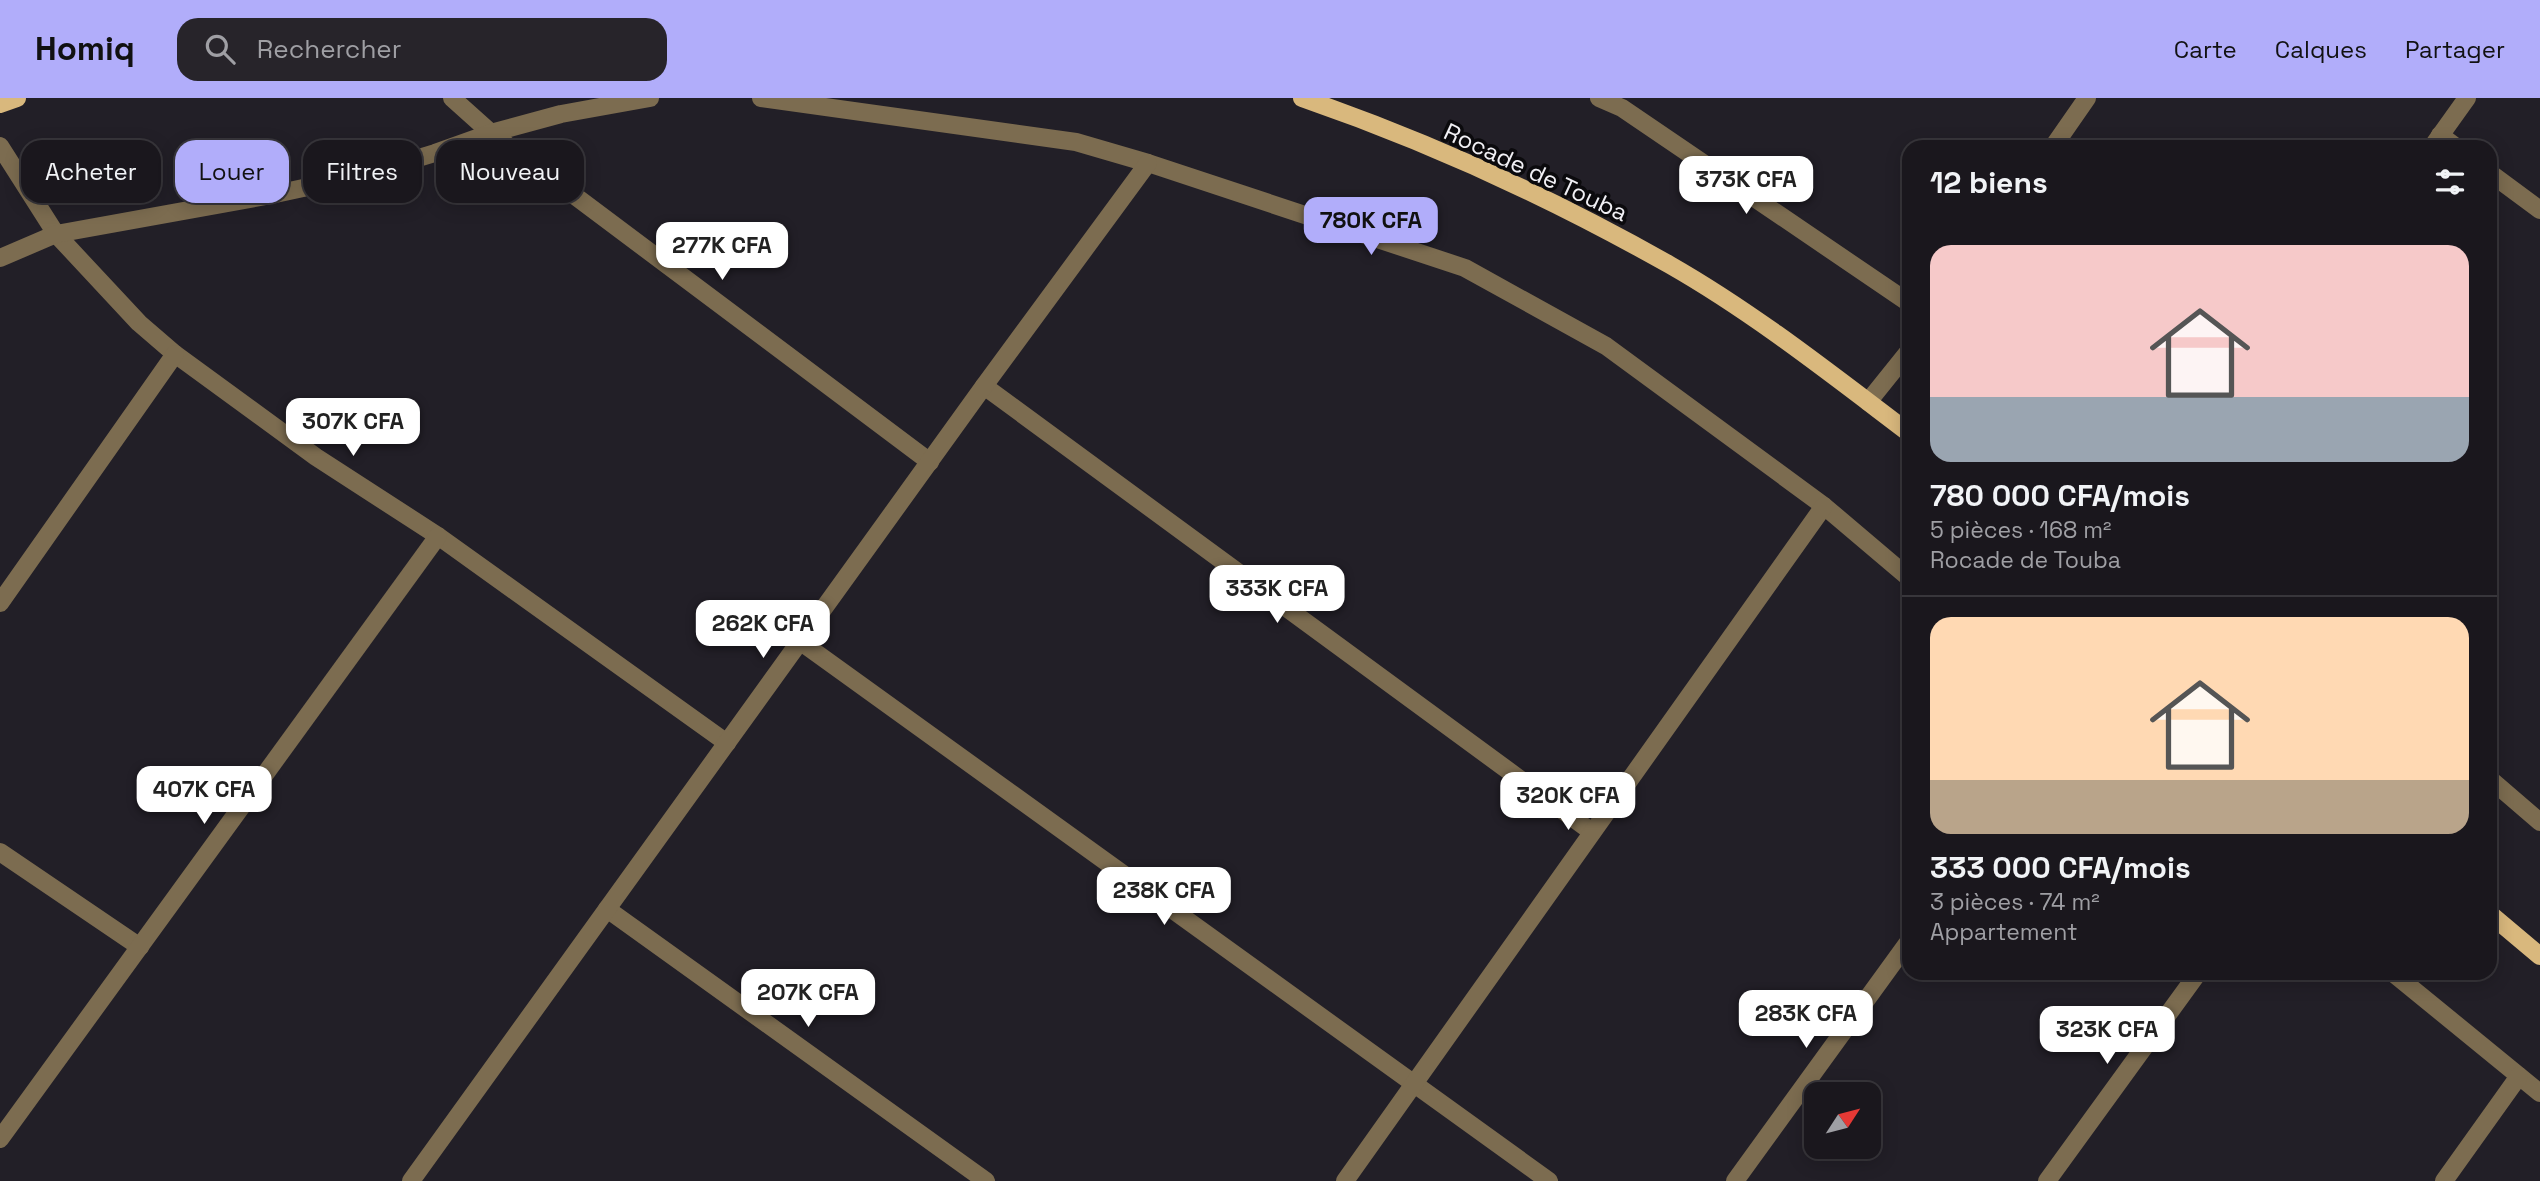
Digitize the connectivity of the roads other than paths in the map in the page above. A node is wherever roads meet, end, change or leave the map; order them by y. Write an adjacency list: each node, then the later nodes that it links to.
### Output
1 (17, 98): 9 (main road)
2 (452, 98): 10 (street)
3 (650, 98): 10 (street)
4 (761, 98): 14 (street)
5 (1302, 98): 23 (main road, Rocade de Touba)
6 (1600, 98): 19 (street)
7 (2087, 98): 11 (street)
8 (2467, 98): 12 (street)
9 (0, 104)
10 (491, 133): 17 (street); 25 (street)
11 (2058, 140)
12 (2437, 140)
13 (0, 146): 17 (street)
14 (1148, 163): 22 (street); 26 (street)
15 (2497, 178): 16 (street)
16 (2540, 210)
17 (56, 234): 18 (street); 20 (street)
18 (0, 258)
19 (1902, 298)
20 (175, 354): 27 (street); 29 (street)
21 (1902, 360): 23 (street)
22 (984, 386): 25 (street); 34 (street)
23 (1868, 402): 24 (main road, Rocade de Touba)
24 (1902, 428)
25 (930, 462): 30 (street)
26 (1824, 506): 28 (street); 34 (street)
27 (438, 536): 31 (street); 38 (street)
28 (1902, 572)
29 (0, 603)
30 (801, 642): 31 (street); 44 (street)
31 (727, 743): 36 (street)
32 (2497, 785): 33 (street)
33 (2540, 822)
34 (1592, 832): 44 (street)
35 (0, 852): 38 (street)
36 (607, 909): 48 (street); 49 (street)
37 (2497, 920): 40 (main road)
38 (140, 947): 46 (street)
39 (1902, 951): 52 (street)
40 (2540, 956)
41 (2193, 980): 47 (street)
42 (2402, 980): 43 (street)
43 (2519, 1076): 45 (street); 53 (street)
44 (1415, 1083): 50 (street); 51 (street)
45 (2540, 1093)
46 (0, 1139)
47 (2057, 1178)
48 (411, 1181)
49 (986, 1181)
50 (1345, 1181)
51 (1549, 1181)
52 (1735, 1181)
53 (2444, 1181)

